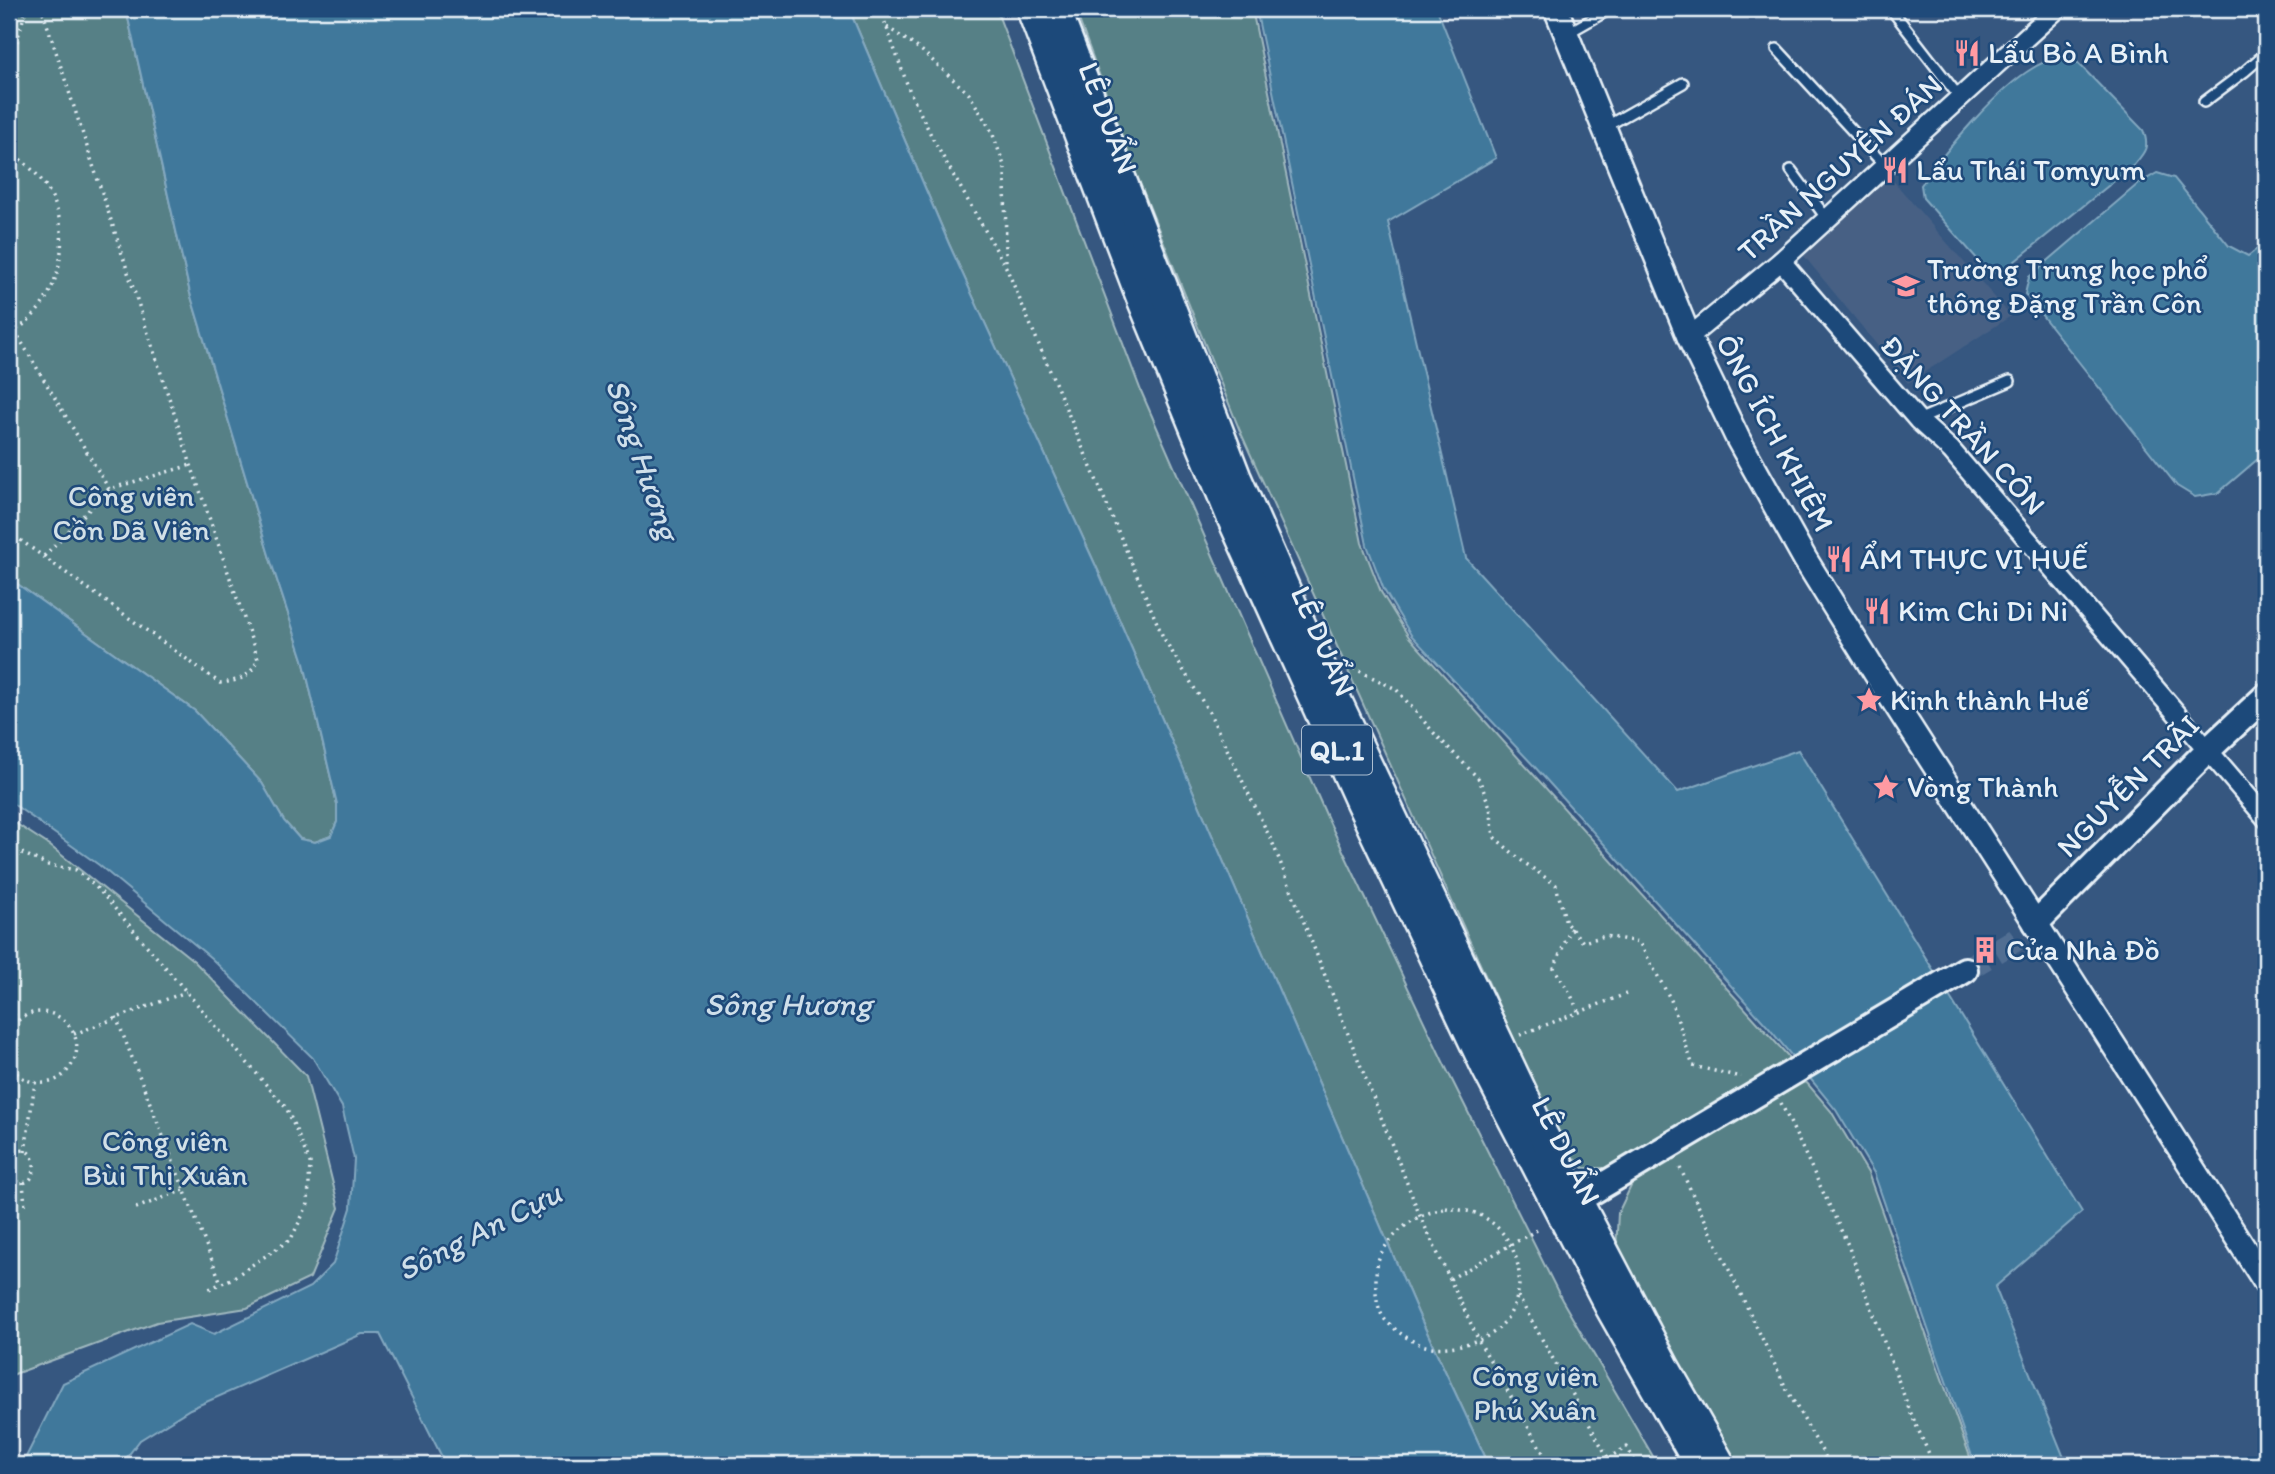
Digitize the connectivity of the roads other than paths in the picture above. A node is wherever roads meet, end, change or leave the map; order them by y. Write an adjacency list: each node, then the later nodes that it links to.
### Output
1 (1031, 9): 26 (main road, LÊ DUẨN / QL.1)
2 (1056, 9): 26 (main road, LÊ DUẨN / QL.1)
3 (1556, 9): 7 (street, ÔNG ÍCH KHIÊM)
4 (1610, 9): 7 (lane)
5 (1891, 9): 11 (lane)
6 (2050, 11): 11 (street, TRẦN NGUYÊN ĐÁN)
7 (1566, 34): 13 (street, ÔNG ÍCH KHIÊM)
8 (1777, 50): 14 (lane)
9 (2266, 53): 12 (lane)
10 (1683, 83): 13 (lane)
11 (1960, 98): 14 (street, TRẦN NGUYÊN ĐÁN)
12 (2204, 102)
13 (1603, 128): 18 (street, ÔNG ÍCH KHIÊM)
14 (1885, 167): 16 (street, TRẦN NGUYÊN ĐÁN)
15 (1791, 170): 16 (lane)
16 (1827, 219): 17 (street, TRẦN NGUYÊN ĐÁN)
17 (1781, 261): 18 (street, TRẦN NGUYÊN ĐÁN); 20 (street, ĐẶNG TRẦN CÔN)
18 (1689, 337): 24 (street, ÔNG ÍCH KHIÊM)
19 (2010, 382): 20 (lane)
20 (1918, 420): 22 (street, ĐẶNG TRẦN CÔN)
21 (2266, 696): 22 (main road, NGUYỄN TRÃI)
22 (2209, 750): 23 (street, ĐẶNG TRẦN CÔN); 24 (main road, NGUYỄN TRÃI)
23 (2266, 818)
24 (2036, 923): 27 (street, ÔNG ÍCH KHIÊM)
25 (1965, 970): 26 (main road)
26 (1568, 1205): 28 (main road, LÊ DUẨN / QL.1); 29 (main road, LÊ DUẨN / QL.1)
27 (2266, 1283)
28 (1699, 1465)
29 (1721, 1465)

